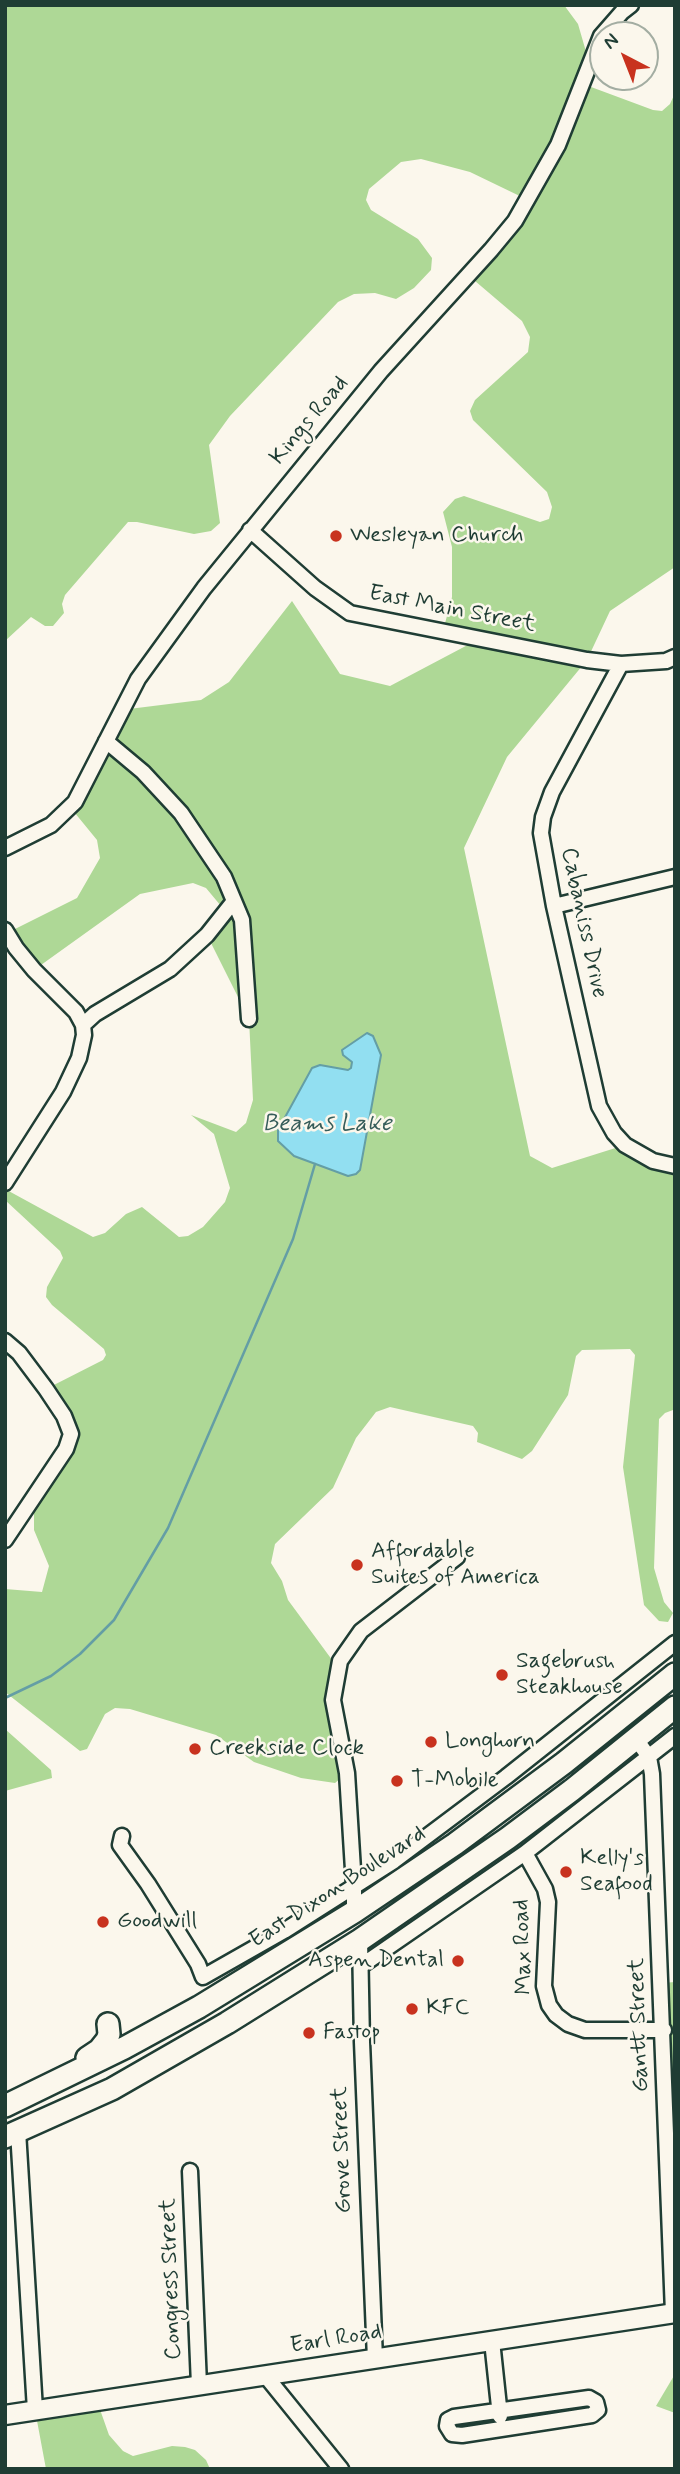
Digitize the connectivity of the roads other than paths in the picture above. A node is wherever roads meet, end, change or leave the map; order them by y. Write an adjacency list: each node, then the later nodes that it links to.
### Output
1 (631, 5): 2 (street, Kings Road)
2 (250, 530): 4 (street, East Main Street); 5 (street, Kings Road)
3 (675, 657): 4 (street, East Main Street)
4 (621, 664): 9 (street, Cabaniss Drive)
5 (106, 741): 6 (street, Kings Road); 8 (street)
6 (5, 848)
7 (675, 877): 9 (street)
8 (234, 901): 11 (street); 12 (street)
9 (554, 906): 13 (street, Cabaniss Drive)
10 (5, 930): 12 (street)
11 (249, 1019)
12 (83, 1025): 14 (street)
13 (675, 1166)
14 (5, 1184)
15 (5, 1341): 16 (street)
16 (5, 1540)
17 (457, 1557): 27 (street)
18 (675, 1643): 27 (street, East Dixon Boulevard)
19 (675, 1674): 25 (highway, East Dixon Boulevard)
20 (675, 1707): 22 (highway)
21 (675, 1736): 23 (street)
22 (636, 1739): 23 (street, Gantt Street); 29 (highway)
23 (649, 1757): 26 (street); 32 (street, Gantt Street)
24 (122, 1836): 27 (street, East Dixon Boulevard)
25 (455, 1844): 28 (highway, East Dixon Boulevard); 29 (highway)
26 (525, 1853): 30 (street); 32 (street, Max Road)
27 (354, 1886): 28 (street)
28 (354, 1912): 31 (highway); 33 (highway, East Dixon Boulevard)
29 (360, 1940): 30 (street, Grove Street); 31 (highway)
30 (361, 1966): 38 (street, Grove Street)
31 (227, 2023): 34 (highway)
32 (664, 2030): 36 (street, Gantt Street)
33 (5, 2106)
34 (12, 2134): 42 (street)
35 (190, 2171): 40 (street, Congress Street)
36 (674, 2313): 37 (main road, Earl Road)
37 (492, 2341): 38 (main road, Earl Road); 41 (street)
38 (375, 2359): 39 (main road, Earl Road)
39 (265, 2375): 40 (main road, Earl Road); 45 (street)
40 (199, 2385): 42 (main road, Earl Road)
41 (499, 2409): 44 (street); 44 (street); 44 (street)
42 (35, 2410): 43 (main road, Earl Road)
43 (5, 2415)
44 (501, 2427)
45 (341, 2469)

